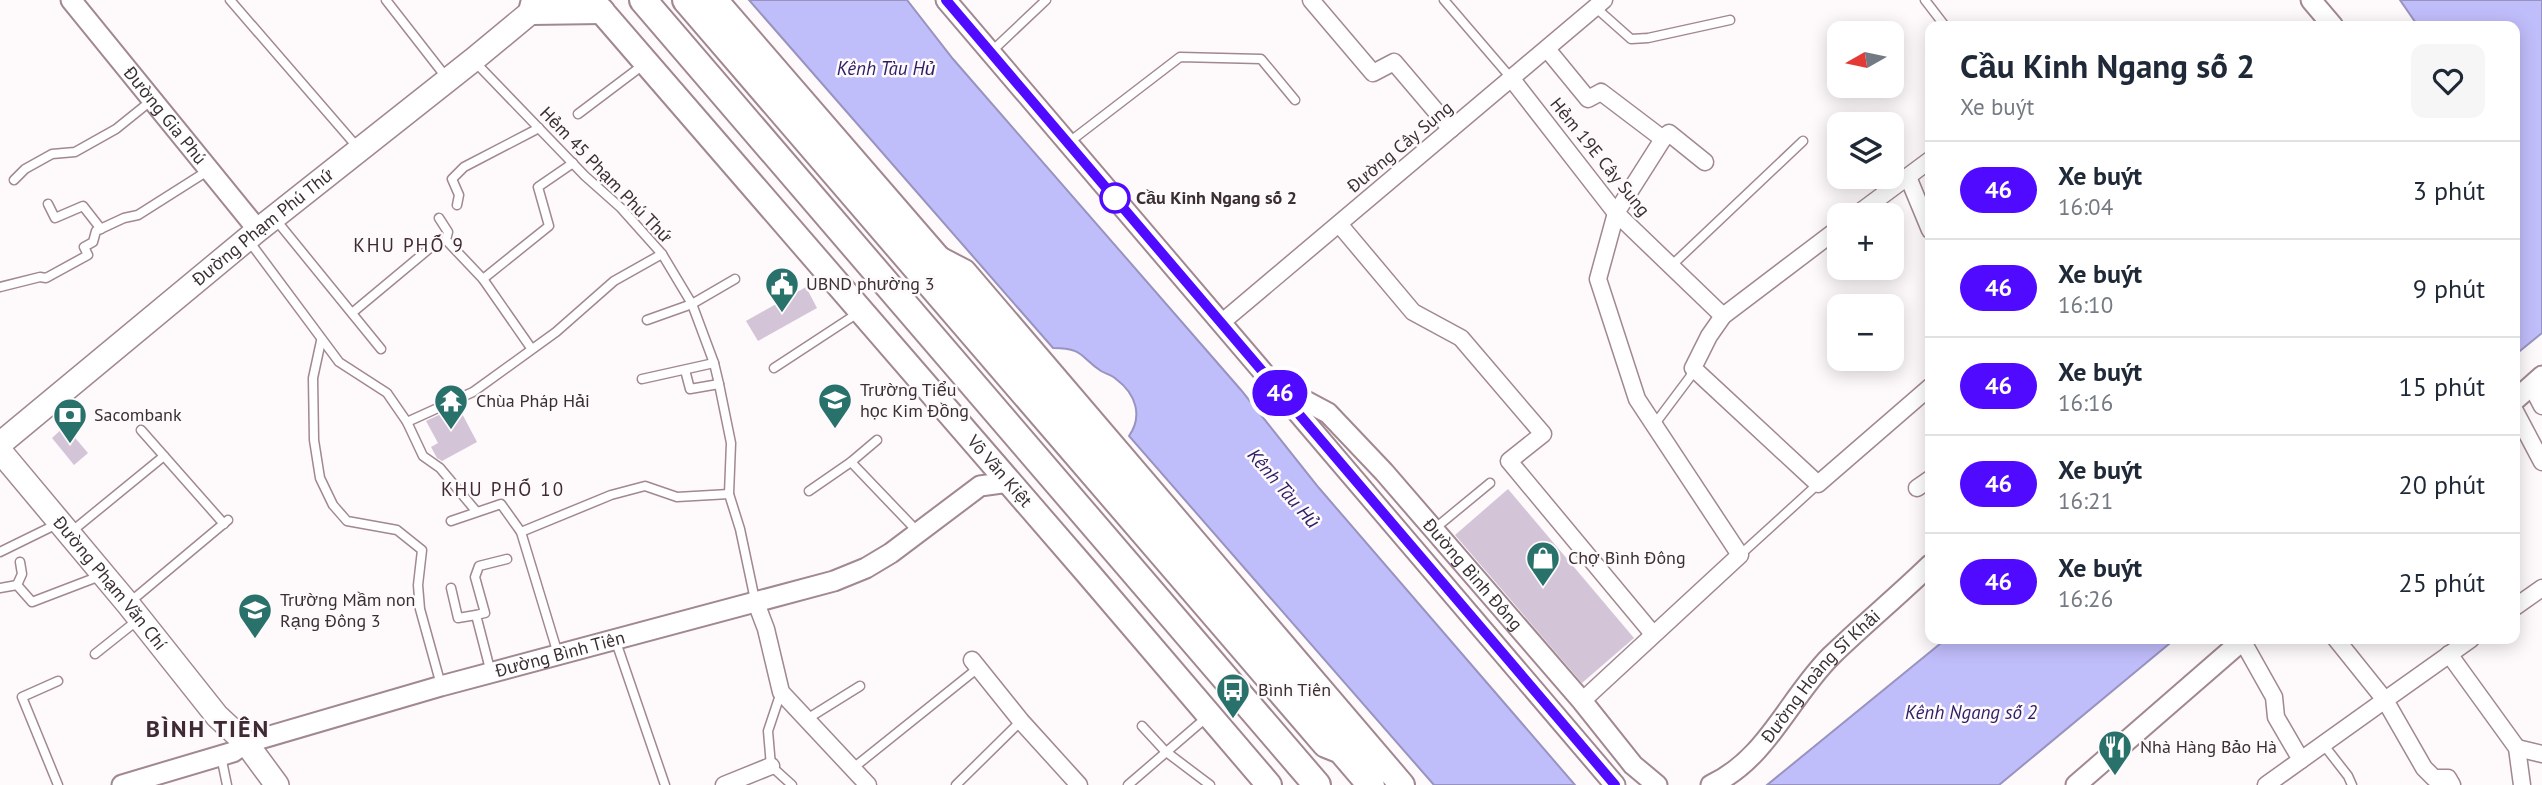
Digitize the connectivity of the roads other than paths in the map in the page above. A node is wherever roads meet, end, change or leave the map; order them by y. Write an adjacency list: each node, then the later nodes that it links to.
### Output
1 (71, 0): 26 (street, Đường Gia Phú)
2 (230, 0): 34 (lane)
3 (386, 0): 25 (lane)
4 (554, 0): 14 (main road, Đường Phạm Phú Thứ)
5 (643, 0): 160 (highway, Võ Văn Kiệt)
6 (685, 0): 139 (highway)
7 (715, 0): 53 (main road)
8 (946, 0): 21 (street, Đường Bình Đông)
9 (1046, 0): 21 (lane)
10 (1311, 0): 30 (street)
11 (1444, 0): 24 (lane)
12 (1925, 0): 18 (lane)
13 (2311, 0): 19 (street)
14 (534, 4): 16 (main road); 22 (main road, Đường Phạm Phú Thứ)
15 (1600, 4): 17 (lane); 20 (street, Đường Cây Sung)
16 (597, 6): 23 (main road, Võ Văn Kiệt)
17 (1730, 20)
18 (1941, 21)
19 (2329, 21)
20 (1547, 48): 24 (street, Đường Cây Sung); 31 (street)
21 (991, 52): 33 (street, Đường Bình Đông)
22 (473, 60): 25 (main road, Đường Phạm Phú Thứ); 29 (lane, Hẻm 45 Phạm Phú Thứ)
23 (646, 62): 28 (lane); 59 (main road, Võ Văn Kiệt)
24 (1511, 78): 30 (street, Đường Cây Sung); 44 (street, Hẻm 19E Cây Sung)
25 (448, 79): 34 (main road, Đường Phạm Phú Thứ)
26 (152, 100): 38 (street, Đường Gia Phú); 40 (lane)
27 (1295, 100): 33 (lane)
28 (578, 114)
29 (539, 128): 36 (lane, Hẻm 45 Phạm Phú Thứ); 43 (lane)
30 (1451, 129): 47 (street, Đường Cây Sung)
31 (1663, 139): 35 (street); 44 (street)
32 (1803, 141): 54 (lane)
33 (1068, 143): 63 (street, Đường Bình Đông)
34 (360, 150): 49 (main road, Đường Phạm Phú Thứ)
35 (1705, 162)
36 (573, 163): 52 (lane, Hẻm 45 Phạm Phú Thứ); 55 (lane)
37 (1925, 164): 39 (street)
38 (209, 170): 48 (lane); 49 (street, Đường Gia Phú)
39 (1908, 177): 41 (street); 46 (street)
40 (14, 180)
41 (1872, 203)
42 (48, 204): 48 (lane)
43 (457, 205)
44 (1616, 213): 54 (street, Hẻm 19E Cây Sung); 80 (street)
45 (439, 218): 55 (lane)
46 (1925, 218)
47 (1339, 224): 63 (street, Đường Cây Sung); 115 (street)
48 (101, 229): 57 (lane)
49 (260, 229): 60 (lane); 64 (lane); 83 (main road, Đường Phạm Phú Thứ)
50 (1827, 237): 61 (street)
51 (430, 248): 60 (lane)
52 (662, 254): 58 (lane, Hẻm 45 Phạm Phú Thứ); 65 (lane)
53 (939, 259): 139 (main road); 162 (main road)
54 (1671, 266): 61 (street, Hẻm 19E Cây Sung)
55 (483, 279): 65 (lane)
56 (735, 279): 58 (lane)
57 (0, 287)
58 (692, 304): 62 (lane); 67 (lane, Hẻm 45 Phạm Phú Thứ)
59 (861, 311): 68 (lane); 85 (main road, Võ Văn Kiệt)
60 (352, 313): 66 (lane)
61 (1723, 316): 69 (street)
62 (647, 320)
63 (1221, 323): 74 (street, Đường Bình Đông)
64 (321, 341): 79 (lane); 127 (lane)
65 (531, 348): 79 (lane)
66 (381, 349)
67 (714, 363): 70 (lane); 73 (lane, Hẻm 45 Phạm Phú Thứ)
68 (774, 368)
69 (1693, 368): 80 (lane); 91 (street)
70 (685, 370): 71 (lane); 73 (lane)
71 (642, 379)
72 (2537, 381): 76 (street); 77 (street)
73 (719, 384): 94 (lane, Hẻm 45 Phạm Phú Thứ)
74 (1273, 384): 98 (street, Đường Bình Đông); 163 (street, Đường Bình Đông)
75 (1925, 394): 91 (street)
76 (2520, 396)
77 (2542, 405)
78 (2520, 420): 88 (street)
79 (407, 422): 95 (lane)
80 (1654, 425): 102 (street)
81 (142, 430): 86 (lane)
82 (877, 440): 87 (lane)
83 (0, 444)
84 (0, 451): 97 (main road, Đường Phạm Văn Chí)
85 (983, 452): 89 (main road, Võ Văn Kiệt); 92 (street)
86 (164, 456): 97 (lane); 113 (lane)
87 (851, 462): 93 (lane); 100 (lane)
88 (2542, 462)
89 (1009, 482): 92 (street, Đường Bình Tiên); 132 (main road, Võ Văn Kiệt)
90 (1490, 483): 98 (lane)
91 (1818, 484): 102 (lane)
92 (980, 486): 100 (street, Đường Bình Tiên)
93 (809, 491)
94 (729, 494): 99 (lane); 111 (lane, Hẻm 45 Phạm Phú Thứ)
95 (476, 511): 96 (lane); 99 (lane)
96 (451, 521)
97 (64, 528): 101 (lane); 106 (main road, Đường Phạm Văn Chí)
98 (1433, 530): 131 (street, Đường Bình Đông)
99 (521, 532): 122 (lane)
100 (918, 532): 111 (street, Đường Bình Tiên)
101 (0, 552)
102 (1740, 555): 115 (street)
103 (507, 559): 114 (lane)
104 (20, 562): 107 (lane)
105 (1925, 570): 165 (street, Đường Hoàng Sĩ Khải)
106 (103, 575): 107 (lane); 113 (main road, Đường Phạm Văn Chí)
107 (17, 584): 108 (lane)
108 (0, 588)
109 (451, 588): 114 (lane)
110 (2542, 588): 112 (street)
111 (755, 600): 116 (street, Đường Bình Tiên); 129 (street)
112 (2520, 603)
113 (133, 612): 121 (lane); 138 (main road, Đường Phạm Văn Chí)
114 (476, 615): 125 (lane)
115 (1653, 634): 131 (street)
116 (615, 639): 122 (street, Đường Bình Tiên); 151 (lane)
117 (2238, 644): 166 (street)
118 (2245, 644): 142 (street)
119 (2340, 644): 130 (street)
120 (2464, 644): 123 (street)
121 (95, 654)
122 (558, 654): 125 (street, Đường Bình Tiên)
123 (2449, 654): 130 (street); 137 (street)
124 (975, 664): 134 (street); 144 (lane)
125 (491, 673): 127 (street, Đường Bình Tiên)
126 (58, 681): 146 (lane)
127 (441, 686): 138 (street, Đường Bình Tiên)
128 (860, 686): 133 (lane)
129 (781, 692): 133 (street); 143 (lane)
130 (2385, 700): 136 (street); 169 (street)
131 (1582, 701): 164 (street, Đường Bình Đông)
132 (1209, 715): 140 (lane); 159 (main road, Võ Văn Kiệt)
133 (807, 719): 144 (street)
134 (1021, 721): 145 (lane); 156 (street)
135 (1142, 726): 140 (lane)
136 (2323, 744): 142 (street); 168 (lane)
137 (2517, 748): 141 (street); 170 (street)
138 (233, 750): 147 (street, Đường Bình Tiên); 148 (lane); 149 (main road, Đường Phạm Văn Chí); 150 (main road, Đường Phạm Văn Chí)
139 (1341, 750): 161 (highway)
140 (1165, 751): 157 (lane); 158 (lane)
141 (2542, 754)
142 (2301, 760): 167 (street)
143 (771, 766): 152 (street); 153 (lane)
144 (852, 769): 154 (street)
145 (967, 782): 155 (lane)
146 (58, 785)
147 (122, 785)
148 (227, 785)
149 (258, 785)
150 (277, 785)
151 (665, 785)
152 (724, 785)
153 (792, 785)
154 (868, 785)
155 (956, 785)
156 (1079, 785)
157 (1128, 785)
158 (1210, 785)
159 (1269, 785)
160 (1317, 785)
161 (1371, 785)
162 (1402, 785)
163 (1615, 785)
164 (1657, 785)
165 (1711, 785)
166 (2076, 785)
167 (2266, 785)
168 (2351, 785)
169 (2452, 785)
170 (2522, 785)

